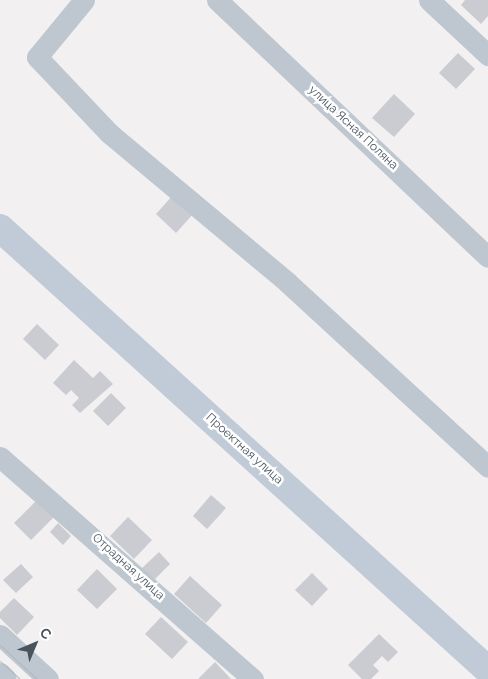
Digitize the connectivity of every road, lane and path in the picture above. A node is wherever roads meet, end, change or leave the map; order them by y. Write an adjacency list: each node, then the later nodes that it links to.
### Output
1 (84, 0): 8 (street)
2 (218, 0): 6 (street, улица Ясная Поляна)
3 (429, 0): 4 (street)
4 (488, 54)
5 (0, 228): 10 (main road, Проектная улица)
6 (488, 257)
7 (0, 457): 14 (street, Отрадная улица)
8 (488, 468)
9 (0, 635): 13 (street)
10 (488, 670)
11 (0, 673): 12 (street)
12 (6, 679)
13 (48, 679)
14 (253, 679)

